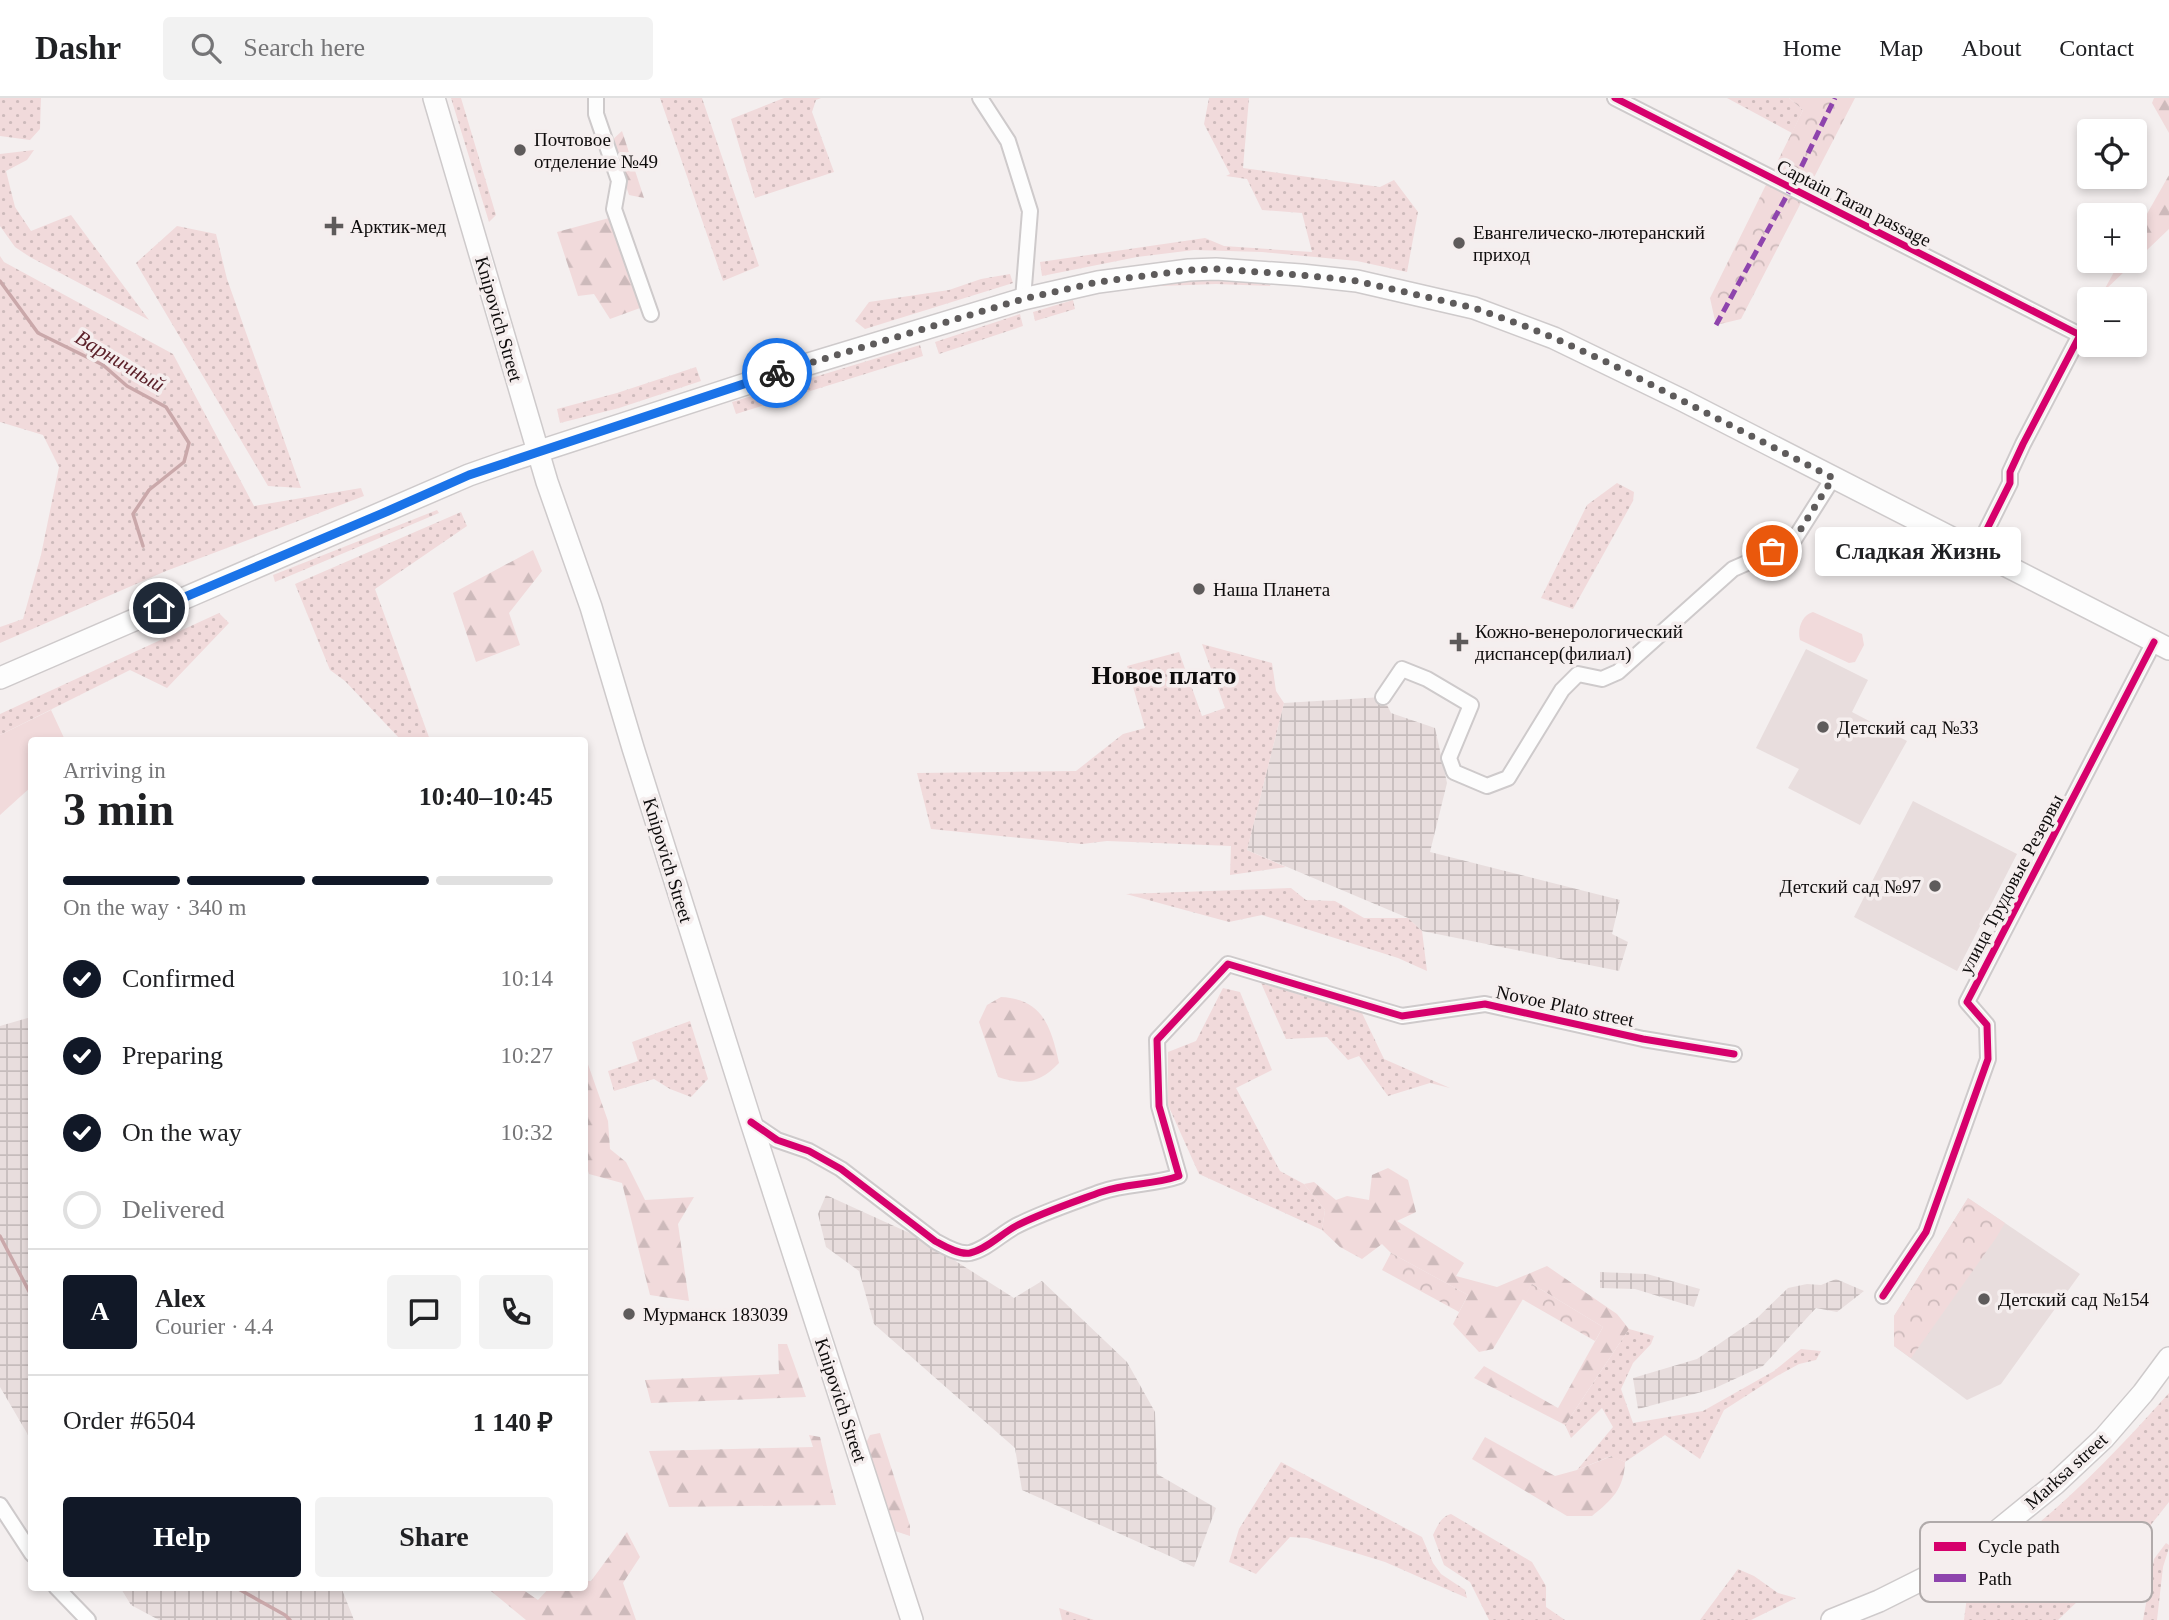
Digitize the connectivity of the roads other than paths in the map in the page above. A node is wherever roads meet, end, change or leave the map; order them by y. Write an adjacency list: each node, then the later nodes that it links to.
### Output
1 (433, 98): 7 (main road, Knipovich Street)
2 (596, 98): 6 (street)
3 (980, 98): 5 (street)
4 (1615, 98): 9 (street, Captain Taran passage)
5 (1023, 299): 7 (main road); 8 (main road)
6 (651, 314)
7 (538, 452): 11 (main road); 14 (main road, Knipovich Street)
8 (1833, 478): 9 (main road); 12 (street)
9 (1976, 551): 10 (main road)
10 (2162, 645): 15 (street, улица Трудовые Резервы)
11 (0, 678)
12 (1383, 696)
13 (1734, 1054): 14 (street)
14 (751, 1122): 23 (main road, Knipovich Street)
15 (1883, 1296)
16 (2169, 1358): 18 (main road, Marksa street)
17 (0, 1505): 19 (street)
18 (2008, 1522)
19 (28, 1548)
20 (1920, 1580): 24 (main road, Marksa street)
21 (60, 1591): 22 (street)
22 (88, 1620)
23 (912, 1620)
24 (1832, 1620)

